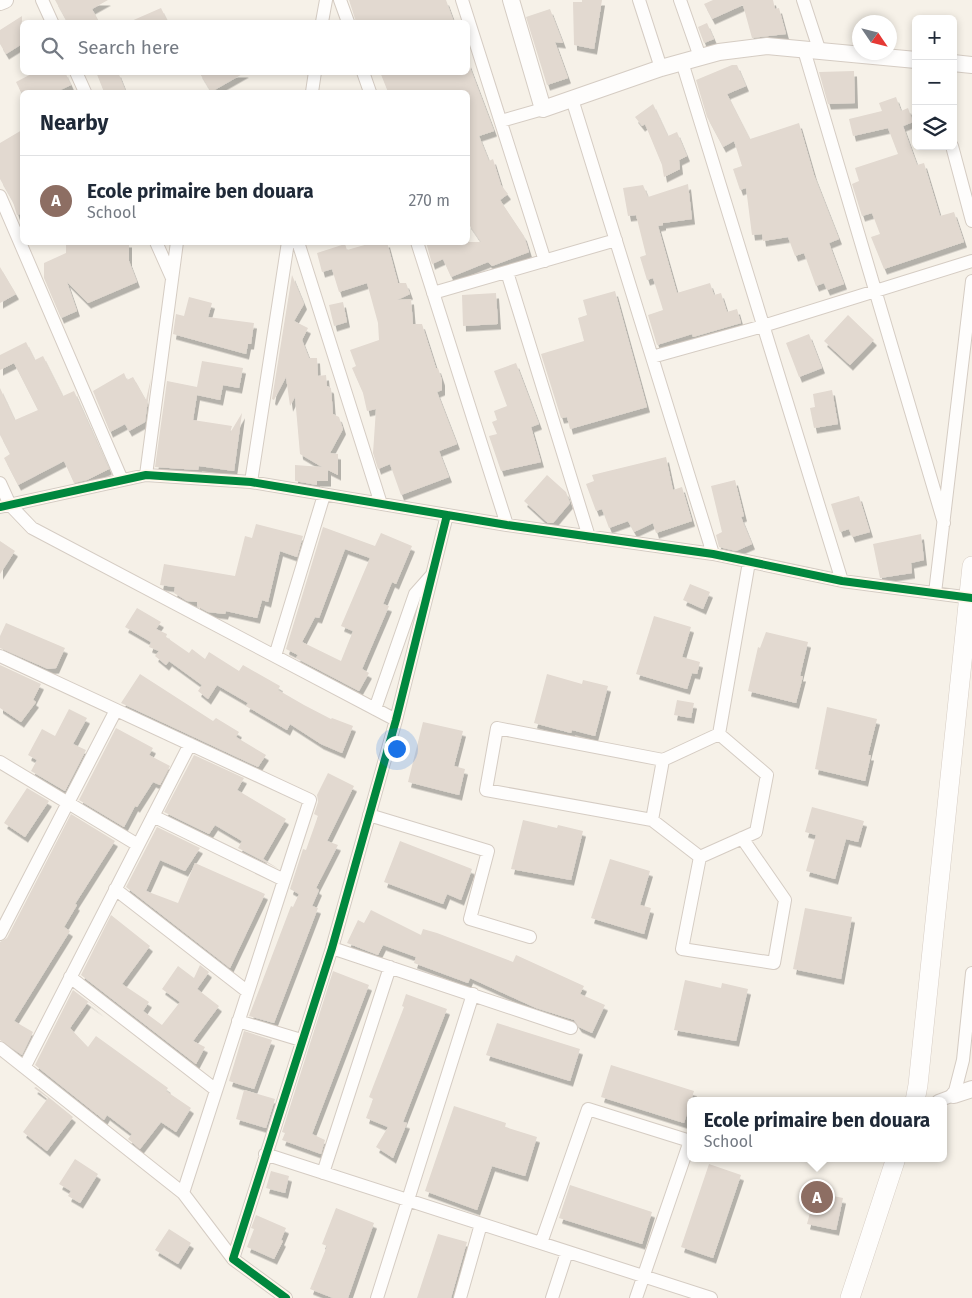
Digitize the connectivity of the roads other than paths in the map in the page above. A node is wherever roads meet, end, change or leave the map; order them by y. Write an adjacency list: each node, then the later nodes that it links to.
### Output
1 (6, 0): 10 (street)
2 (42, 0): 11 (street)
3 (326, 0): 12 (street)
4 (340, 0): 13 (street)
5 (462, 0): 14 (street)
6 (511, 0): 30 (street)
7 (639, 0): 22 (street)
8 (680, 0): 17 (street)
9 (802, 0): 16 (street)
10 (0, 2)
11 (51, 20)
12 (322, 20)
13 (347, 20)
14 (468, 20)
15 (470, 25): 31 (street)
16 (812, 51): 17 (street); 18 (street); 48 (street)
17 (700, 57): 19 (street)
18 (912, 60)
19 (682, 62): 22 (street); 50 (street)
20 (957, 63): 21 (street)
21 (972, 65)
22 (661, 68): 29 (street)
23 (77, 75): 26 (street)
24 (315, 75): 27 (street)
25 (364, 75): 28 (street)
26 (84, 90)
27 (312, 90)
28 (369, 90)
29 (572, 99): 30 (street); 35 (street)
30 (543, 109): 31 (street)
31 (501, 121): 43 (street)
32 (953, 150): 34 (street)
33 (0, 196): 36 (street)
34 (972, 221)
35 (616, 240): 43 (street); 51 (street)
36 (20, 243)
37 (21, 245): 53 (street)
38 (157, 245): 46 (street)
39 (177, 245): 46 (street)
40 (288, 245): 54 (street)
41 (299, 245): 57 (street)
42 (418, 245): 49 (street)
43 (545, 261): 45 (street)
44 (972, 261): 48 (street)
45 (508, 272): 49 (street); 62 (street)
46 (172, 278): 52 (street)
47 (972, 281): 60 (street)
48 (875, 290): 50 (street); 60 (street)
49 (433, 293): 61 (street)
50 (764, 326): 51 (street); 67 (street)
51 (652, 357): 63 (street)
52 (146, 474): 53 (street); 54 (street)
53 (122, 480): 58 (street)
54 (251, 482): 56 (street)
55 (0, 483): 58 (street)
56 (324, 495): 57 (street); 71 (street)
57 (381, 504): 59 (street)
58 (5, 506): 71 (street)
59 (447, 515): 61 (street); 66 (street)
60 (944, 523): 68 (street)
61 (507, 525): 62 (street)
62 (588, 537): 63 (street)
63 (713, 554): 64 (street)
64 (749, 562): 67 (street); 75 (street)
65 (972, 566): 69 (main road)
66 (432, 574): 72 (street); 74 (street)
67 (842, 581): 68 (street)
68 (935, 593): 69 (street)
69 (970, 598): 104 (main road)
70 (0, 656): 73 (street)
71 (275, 656): 72 (street)
72 (375, 709): 74 (street)
73 (116, 710): 76 (street); 79 (street)
74 (396, 720): 80 (street)
75 (719, 734): 77 (street); 83 (street)
76 (190, 744): 81 (street); 86 (street)
77 (663, 760): 82 (street); 82 (street)
78 (0, 762): 79 (street)
79 (67, 802): 84 (street); 88 (street)
80 (369, 815): 89 (street); 90 (street)
81 (153, 816): 84 (street); 86 (street)
82 (652, 820): 85 (street)
83 (742, 838): 85 (street); 85 (street)
84 (138, 845): 87 (street)
85 (700, 857)
86 (284, 880): 94 (street)
87 (115, 889): 93 (street); 94 (street)
88 (0, 934)
89 (530, 937)
90 (332, 948): 91 (street); 98 (street)
91 (390, 967): 95 (street); 110 (street)
92 (972, 973): 103 (street)
93 (70, 977): 100 (street); 102 (street)
94 (248, 992): 96 (street)
95 (473, 994): 97 (street); 112 (street)
96 (238, 1021): 98 (street); 102 (street)
97 (571, 1028)
98 (301, 1040): 108 (street)
99 (0, 1048): 100 (street)
100 (25, 1066): 111 (street)
101 (972, 1089): 103 (street)
102 (216, 1090): 111 (street)
103 (954, 1095): 105 (street)
104 (916, 1097)
105 (947, 1098)
106 (687, 1140): 114 (street)
107 (687, 1150): 117 (street)
108 (265, 1154): 110 (street); 116 (street)
109 (895, 1162): 124 (main road)
110 (324, 1173): 112 (street)
111 (183, 1193): 116 (street)
112 (408, 1200): 113 (street); 119 (street)
113 (481, 1224): 114 (street); 120 (street)
114 (541, 1243): 115 (street)
115 (567, 1252): 117 (street); 121 (street)
116 (233, 1259): 118 (street)
117 (643, 1276): 122 (street); 123 (street)
118 (286, 1298)
119 (377, 1298)
120 (460, 1298)
121 (552, 1298)
122 (636, 1298)
123 (711, 1298)
124 (850, 1298)

